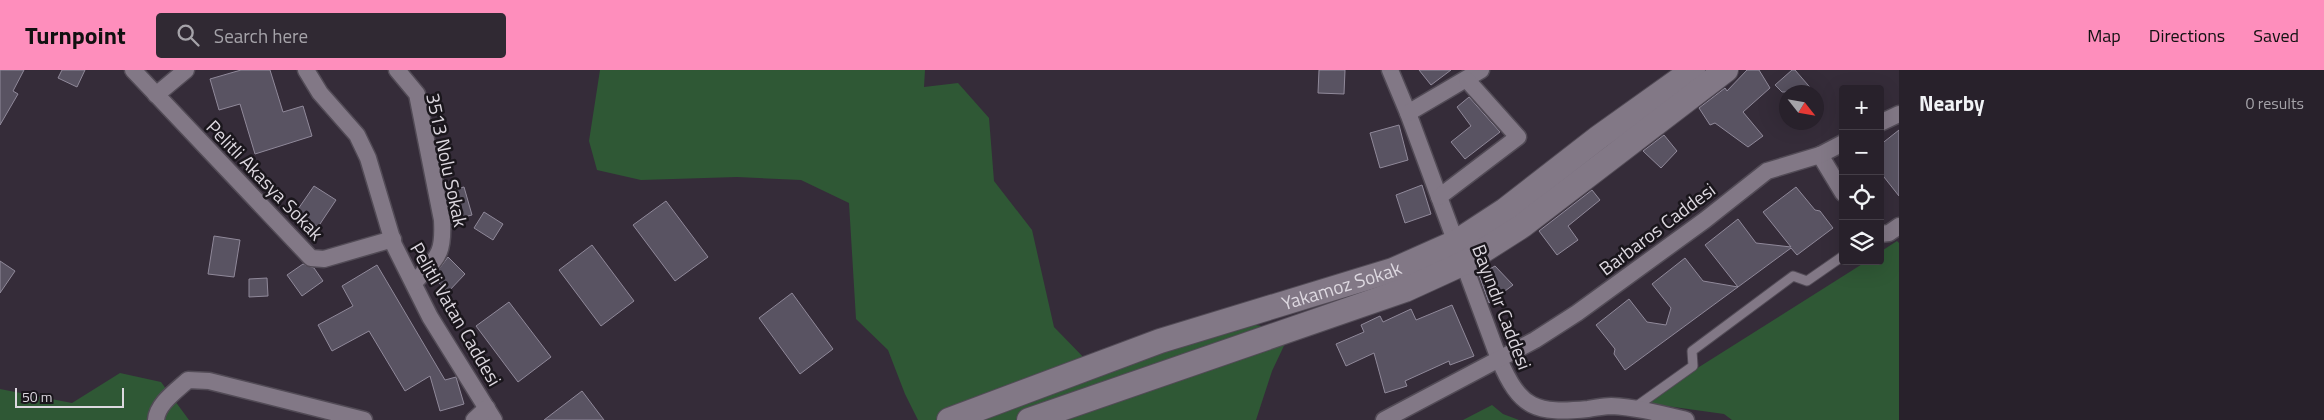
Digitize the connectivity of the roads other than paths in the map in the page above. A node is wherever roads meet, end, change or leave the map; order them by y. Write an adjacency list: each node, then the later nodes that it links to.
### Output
1 (132, 70): 10 (street, Pelitli Akasya Sokak)
2 (186, 70): 10 (street)
3 (306, 70): 20 (street, Pelitli Vatan Caddesi)
4 (397, 70): 23 (street, 3513 Nolu Sokak)
5 (1390, 70): 11 (street, Bayındır Caddesi)
6 (1481, 70): 9 (street)
7 (1693, 70): 21 (main road, Yakamoz Sokak)
8 (1726, 70): 21 (main road, Yakamoz Sokak)
9 (1467, 80): 11 (street); 17 (street)
10 (156, 95): 20 (street, Pelitli Akasya Sokak)
11 (1408, 113): 17 (street, Bayındır Caddesi)
12 (1899, 114): 13 (street)
13 (1884, 121)
14 (1839, 145): 15 (street, Barbaros Caddesi)
15 (1820, 155): 16 (street); 24 (street, Barbaros Caddesi)
16 (1839, 186)
17 (1439, 197): 21 (street, Bayındır Caddesi)
18 (1899, 226): 19 (street)
19 (1884, 234)
20 (393, 239): 23 (street, Pelitli Vatan Caddesi)
21 (1460, 252): 24 (street, Bayındır Caddesi); 30 (main road, Yakamoz Sokak); 31 (main road, Yakamoz Sokak)
22 (1839, 259): 25 (lane)
23 (414, 283): 26 (street, Pelitli Vatan Caddesi)
24 (1499, 359): 25 (street, Bayındır Caddesi); 32 (street, Barbaros Caddesi)
25 (1632, 409): 33 (street, Bayındır Caddesi)
26 (490, 414): 29 (street)
27 (156, 420): 28 (street)
28 (364, 420)
29 (474, 420)
30 (949, 420)
31 (1029, 420)
32 (1384, 420)
33 (1686, 420)

